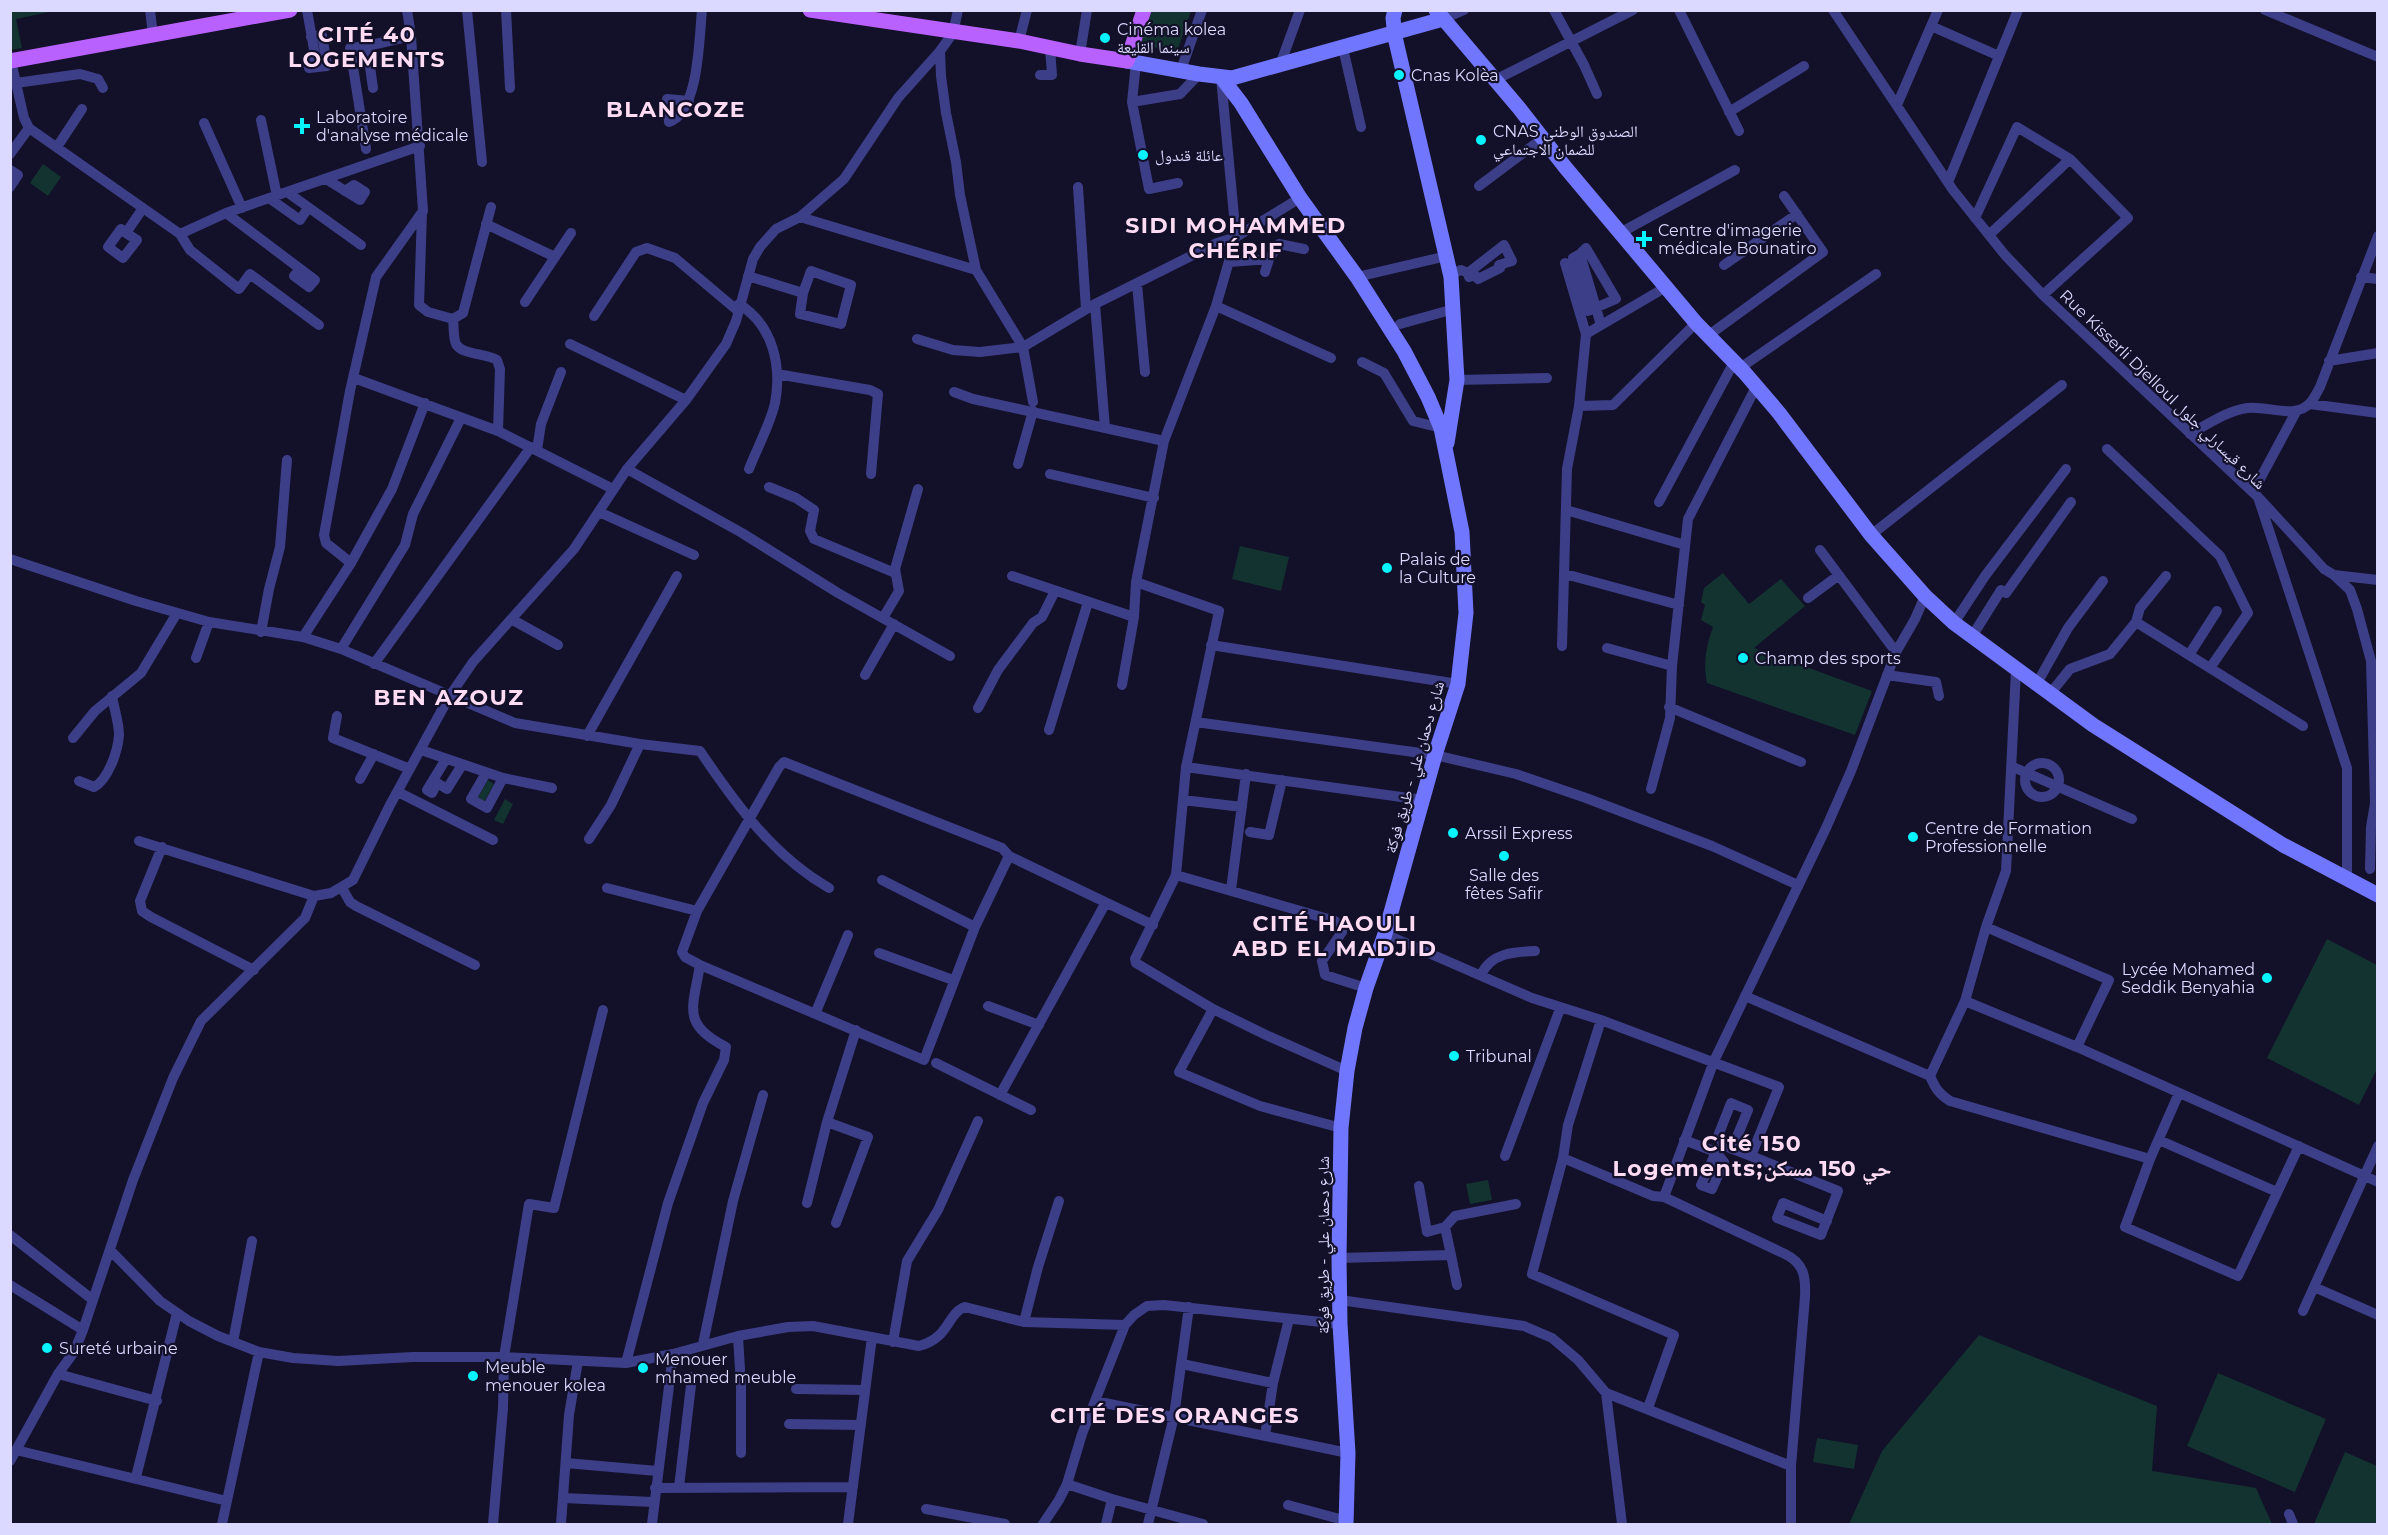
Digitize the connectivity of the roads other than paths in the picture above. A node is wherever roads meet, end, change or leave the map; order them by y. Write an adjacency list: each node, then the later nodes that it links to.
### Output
1 (150, 10): 30 (street)
2 (290, 10): 25 (main road)
3 (307, 10): 32 (street)
4 (407, 10): 31 (street)
5 (467, 10): 72 (street)
6 (506, 10): 54 (street)
7 (702, 10): 56 (street)
8 (958, 10): 29 (street)
9 (1027, 10): 33 (street)
10 (1087, 10): 39 (street)
11 (1144, 10): 43 (main road)
12 (1202, 10): 46 (street)
13 (1300, 10): 44 (street)
14 (1395, 10): 28 (main road)
15 (1464, 10): 24 (street)
16 (1554, 10): 34 (street)
17 (1633, 10): 34 (street)
18 (1679, 10): 60 (street)
19 (1833, 10): 58 (street, Rue Kisserli Djelloul شارع قيسارلي جلول)
20 (1938, 10): 27 (street)
21 (2018, 10): 40 (street)
22 (2265, 10): 41 (street)
23 (818, 11): 26 (main road)
24 (1442, 13): 28 (main road); 50 (main road)
25 (220, 17): 30 (main road)
26 (893, 17): 29 (main road)
27 (1931, 26): 40 (street); 58 (street)
28 (1394, 31): 37 (main road); 104 (main road)
29 (953, 33): 33 (main road); 38 (street)
30 (153, 35): 42 (main road)
31 (411, 36): 35 (street); 67 (street)
32 (311, 37)
33 (1019, 41): 36 (main road)
34 (1572, 42): 50 (street); 55 (street)
35 (367, 46): 53 (street); 69 (street)
36 (1050, 48): 39 (main road); 48 (street)
37 (1343, 48): 44 (main road); 63 (street)
38 (940, 51): 92 (street); 111 (street)
39 (1080, 54): 43 (main road)
40 (1999, 56): 76 (street)
41 (2378, 57)
42 (11, 61): 51 (street)
43 (1131, 62): 46 (main road); 57 (street)
44 (1280, 65): 49 (main road)
45 (1804, 66): 60 (street)
46 (1181, 70): 47 (main road)
47 (1199, 74): 49 (main road); 57 (street)
48 (1040, 75)
49 (1221, 77): 84 (main road, شارع دحمان علي - طريق فوكة); 101 (street)
50 (1495, 80): 66 (main road)
51 (16, 83): 52 (street); 64 (street)
52 (104, 88)
53 (373, 88)
54 (510, 88)
55 (1597, 94)
56 (689, 101)
57 (1132, 102): 77 (street)
58 (1897, 105): 76 (street, Rue Kisserli Djelloul شارع قيسارلي جلول)
59 (82, 110): 68 (street)
60 (1729, 112): 65 (street)
61 (261, 120): 82 (street)
62 (204, 123): 87 (street)
63 (1361, 127)
64 (29, 128): 68 (street); 70 (street)
65 (1739, 131)
66 (1543, 138): 78 (street); 97 (main road)
67 (420, 146): 75 (street); 89 (street)
68 (57, 147): 86 (street)
69 (366, 149)
70 (10, 154)
71 (2070, 159): 93 (street); 99 (street); 123 (street)
72 (482, 162)
73 (10, 170): 79 (street)
74 (1735, 170): 97 (street)
75 (326, 179): 81 (street); 82 (street)
76 (1948, 182): 93 (street, Rue Kisserli Djelloul شارع قيسارلي جلول)
77 (1178, 183)
78 (1479, 186)
79 (10, 187)
80 (1078, 187): 126 (street)
81 (345, 190)
82 (278, 195): 87 (street); 88 (street); 88 (street)
83 (1785, 196): 91 (street)
84 (1300, 198): 101 (street); 117 (main road, شارع دحمان علي - طريق فوكة)
85 (491, 207): 94 (street)
86 (143, 208): 95 (street); 98 (street)
87 (242, 208): 90 (street)
88 (308, 208): 102 (street)
89 (423, 211): 131 (street); 149 (street)
90 (226, 213): 98 (street); 110 (street)
91 (1797, 214): 109 (street); 137 (street)
92 (800, 217): 111 (street); 116 (street)
93 (1975, 218): 99 (street, Rue Kisserli Djelloul شارع قيسارلي جلول)
94 (486, 224): 105 (street); 131 (street)
95 (126, 232)
96 (571, 233): 105 (street)
97 (1620, 233): 121 (main road)
98 (180, 234): 134 (street)
99 (1989, 235): 123 (street, Rue Kisserli Djelloul شارع قيسارلي جلول)
100 (2378, 236): 118 (street)
101 (1236, 237): 107 (street); 120 (street)
102 (361, 245)
103 (1304, 249): 106 (street)
104 (1447, 256): 114 (main road); 117 (street)
105 (555, 257): 124 (street)
106 (1269, 259): 107 (street); 112 (street)
107 (1230, 262): 125 (street)
108 (1565, 263): 136 (street)
109 (1724, 265)
110 (300, 269)
111 (976, 270): 140 (street)
112 (1265, 272)
113 (1468, 273): 114 (street)
114 (1450, 274): 129 (main road)
115 (1876, 274): 145 (street)
116 (748, 276): 122 (street); 127 (street)
117 (1357, 277): 164 (main road, شارع دحمان علي - طريق فوكة)
118 (2361, 277): 119 (street); 143 (street)
119 (2378, 279)
120 (1137, 284): 126 (street); 147 (street)
121 (1666, 287): 132 (main road); 135 (street)
122 (802, 293): 122 (street)
123 (2043, 295): 166 (street, Rue Kisserli Djelloul شارع قيسارلي جلول)
124 (525, 302)
125 (1216, 306): 142 (street); 167 (street)
126 (1090, 307): 140 (street); 163 (street)
127 (738, 308): 130 (street); 148 (street); 155 (street)
128 (1596, 308): 128 (street); 135 (street)
129 (1454, 309): 133 (street); 151 (main road)
130 (594, 316)
131 (453, 319): 165 (street)
132 (1696, 322): 137 (main road); 159 (street)
133 (1400, 324)
134 (319, 325)
135 (1601, 325): 136 (street)
136 (1586, 334): 159 (street)
137 (1709, 335): 145 (main road)
138 (917, 339): 140 (street)
139 (570, 344): 155 (street)
140 (1023, 347): 158 (street)
141 (2378, 353): 143 (street)
142 (1331, 358)
143 (2329, 361): 157 (street)
144 (1362, 362): 164 (street)
145 (1737, 365): 153 (main road); 183 (street)
146 (561, 372): 168 (street)
147 (1145, 372)
148 (777, 374): 174 (street); 176 (street)
149 (354, 378): 156 (street); 192 (street)
150 (1547, 378): 151 (street)
151 (1457, 381): 169 (main road)
152 (2062, 385): 187 (street)
153 (1756, 387): 187 (main road); 188 (street)
154 (954, 392): 158 (street)
155 (686, 400): 173 (street)
156 (425, 404): 162 (street); 192 (street)
157 (2310, 404): 160 (street); 161 (street)
158 (1033, 406): 163 (street); 172 (street)
159 (1579, 406): 185 (street)
160 (2296, 412): 166 (street); 181 (street)
161 (2378, 413)
162 (460, 418): 165 (street); 224 (street)
163 (1105, 428): 167 (street)
164 (1441, 428): 169 (main road, شارع دحمان علي - طريق فوكة)
165 (498, 431): 168 (street)
166 (2190, 434): 181 (street, Rue Kisserli Djelloul شارع قيسارلي جلول)
167 (1164, 441): 182 (street)
168 (534, 448): 179 (street); 229 (street)
169 (1446, 448): 235 (main road, شارع دحمان علي - طريق فوكة)
170 (2107, 449): 231 (street)
171 (287, 460): 217 (street)
172 (1018, 464)
173 (627, 469): 179 (street); 211 (street)
174 (749, 469)
175 (2066, 469): 215 (street)
176 (871, 474)
177 (1050, 474): 182 (street)
178 (769, 487): 193 (street)
179 (613, 489): 186 (street)
180 (918, 489): 193 (street)
181 (2255, 495): 195 (street); 285 (street, Rue Kisserli Djelloul شارع قيسارلي جلول)
182 (1154, 498): 202 (street)
183 (1659, 502)
184 (2071, 502): 219 (street)
185 (1566, 510): 188 (street); 194 (street)
186 (598, 512): 190 (street); 212 (street)
187 (1870, 535): 204 (main road)
188 (1685, 545): 207 (street)
189 (1820, 550): 196 (street)
190 (694, 555)
191 (10, 559): 209 (street)
192 (351, 562): 218 (street)
193 (895, 573): 211 (street)
194 (1565, 574): 207 (street); 222 (street)
195 (2334, 574): 200 (street); 282 (street)
196 (1839, 575): 205 (street); 225 (street)
197 (677, 576): 248 (street)
198 (1012, 576): 203 (street)
199 (2166, 576): 214 (street)
200 (2378, 580)
201 (2103, 581): 237 (street)
202 (1136, 582): 210 (street); 221 (street)
203 (1055, 591): 206 (street); 243 (street)
204 (1925, 596): 215 (main road); 225 (street)
205 (1808, 598)
206 (1088, 602): 210 (street); 247 (street)
207 (1679, 605): 230 (street)
208 (2217, 611): 227 (street)
209 (177, 613): 213 (street); 239 (street)
210 (1134, 617): 236 (street)
211 (883, 618): 216 (street)
212 (511, 619): 220 (street); 241 (street)
213 (209, 622): 217 (street); 228 (street)
214 (2136, 622): 227 (street); 238 (street)
215 (1954, 623): 219 (main road)
216 (894, 624): 226 (street); 233 (street)
217 (261, 632): 218 (street)
218 (303, 637): 224 (street)
219 (1971, 638): 232 (main road)
220 (558, 645)
221 (1211, 645): 235 (street); 245 (street)
222 (1562, 646)
223 (1606, 648): 230 (street)
224 (341, 650): 229 (street)
225 (1896, 652): 234 (street)
226 (950, 656)
227 (2189, 656): 231 (street)
228 (196, 658)
229 (374, 664): 241 (street)
230 (1672, 666): 242 (street)
231 (2210, 668): 246 (street)
232 (2016, 670): 237 (main road); 258 (street)
233 (865, 675)
234 (1887, 675): 240 (street); 286 (street)
235 (1458, 684): 253 (main road, شارع دحمان علي - طريق فوكة)
236 (1122, 685)
237 (2036, 685): 238 (main road)
238 (2049, 695): 285 (main road)
239 (111, 696): 249 (street); 266 (street)
240 (1939, 696)
241 (449, 697): 248 (street); 251 (street)
242 (1669, 706): 255 (street); 269 (street)
243 (978, 708)
244 (337, 716): 252 (street)
245 (1196, 722): 253 (street); 257 (street)
246 (2303, 726)
247 (1049, 730)
248 (587, 736): 250 (street)
249 (73, 738)
250 (640, 744): 275 (street); 277 (street)
251 (421, 750): 254 (street); 259 (street)
252 (374, 754): 259 (street); 264 (street)
253 (1435, 755): 272 (main road, شارع دحمان علي - طريق فوكة); 286 (street)
254 (446, 759): 256 (street); 256 (street)
255 (1801, 762)
256 (462, 765): 260 (street)
257 (1186, 767): 262 (street); 271 (street)
258 (2013, 767): 261 (street); 297 (street)
259 (410, 769): 270 (street)
260 (486, 773): 263 (street); 263 (street)
261 (2026, 773): 267 (street); 267 (street); 267 (street)
262 (1246, 774): 265 (street); 273 (street)
263 (503, 778): 268 (street)
264 (360, 779)
265 (1282, 780): 272 (street); 276 (street)
266 (79, 781)
267 (2058, 787): 274 (street)
268 (552, 788)
269 (1650, 789)
270 (398, 792): 278 (street); 287 (street)
271 (1183, 800): 273 (street); 283 (street)
272 (1423, 800): 298 (main road, شارع دحمان علي - طريق فوكة)
273 (1242, 807): 290 (street)
274 (2132, 819)
275 (749, 820): 281 (street); 289 (street); 294 (street)
276 (1250, 832)
277 (589, 839)
278 (493, 840)
279 (140, 841): 280 (street)
280 (162, 848): 292 (street); 304 (street)
281 (1010, 856): 293 (street); 296 (street)
282 (2370, 869)
283 (1176, 875): 290 (street); 295 (street)
284 (882, 880): 296 (street)
285 (2347, 881): 291 (main road)
286 (1798, 885): 308 (street)
287 (342, 888): 292 (street); 302 (street)
288 (607, 888): 294 (street)
289 (829, 888)
290 (1231, 890): 307 (street)
291 (2378, 895)
292 (314, 896): 304 (street)
293 (1105, 904): 295 (street); 316 (street)
294 (697, 911): 303 (street)
295 (1153, 925): 311 (street)
296 (975, 927): 306 (street)
297 (1986, 927): 309 (street); 318 (street)
298 (1385, 934): 305 (street); 307 (main road, شارع دحمان علي - طريق فوكة)
299 (848, 935): 314 (street)
300 (1535, 951): 305 (street)
301 (879, 953): 306 (street)
302 (475, 965)
303 (700, 965): 314 (street); 377 (street)
304 (254, 970): 351 (street)
305 (1481, 975): 312 (street)
306 (954, 980): 317 (street)
307 (1366, 988): 321 (main road, شارع دحمان علي - طريق فوكة)
308 (1744, 996): 319 (street); 322 (street)
309 (1965, 1000): 318 (street); 322 (street)
310 (988, 1006): 316 (street)
311 (1213, 1009): 321 (street); 329 (street)
312 (1560, 1009): 315 (street); 334 (street)
313 (603, 1010): 375 (street)
314 (815, 1014): 317 (street)
315 (1602, 1020): 319 (street); 336 (street)
316 (1039, 1025): 325 (street)
317 (856, 1030): 328 (street)
318 (2077, 1047): 323 (street)
319 (1714, 1061): 330 (street); 335 (street)
320 (936, 1063): 325 (street)
321 (1347, 1071): 329 (main road, شارع دحمان علي - طريق فوكة)
322 (1930, 1076): 337 (street)
323 (2178, 1093): 331 (street); 332 (street)
324 (763, 1095): 372 (street)
325 (1000, 1095): 326 (street)
326 (1030, 1110)
327 (978, 1121): 371 (street)
328 (827, 1122): 344 (street); 347 (street)
329 (1341, 1128): 353 (main road, شارع دحمان علي - طريق فوكة)
330 (1684, 1140): 335 (street); 342 (street)
331 (2159, 1140): 337 (street); 341 (street)
332 (2299, 1146): 338 (street); 341 (street)
333 (2378, 1146): 338 (street)
334 (1505, 1156)
335 (1751, 1156): 346 (street)
336 (1563, 1158): 342 (street); 387 (street)
337 (2150, 1159): 341 (street)
338 (2365, 1176): 339 (street); 356 (street)
339 (2378, 1182)
340 (1419, 1186): 348 (street)
341 (2277, 1192)
342 (1664, 1197): 397 (street)
343 (1059, 1201): 364 (street)
344 (807, 1203)
345 (1516, 1204): 348 (street)
346 (1827, 1221)
347 (836, 1223)
348 (1445, 1227): 352 (street)
349 (10, 1235): 357 (street)
350 (252, 1241): 370 (street)
351 (110, 1250): 357 (street); 361 (street)
352 (1451, 1255): 353 (street); 355 (street)
353 (1340, 1258): 358 (main road, شارع دحمان علي - طريق فوكة)
354 (10, 1285): 367 (street)
355 (1457, 1285)
356 (2314, 1287): 360 (street); 362 (street)
357 (93, 1300): 367 (street)
358 (1340, 1300): 365 (main road, شارع دحمان علي - طريق فوكة); 384 (street)
359 (1189, 1307): 363 (street); 366 (street); 378 (street)
360 (2303, 1311)
361 (177, 1313): 370 (street); 385 (street)
362 (2378, 1315)
363 (1289, 1319): 365 (street); 381 (street)
364 (1024, 1322): 366 (street); 371 (street)
365 (1340, 1324): 394 (main road, شارع دحمان علي - طريق فوكة)
366 (1125, 1325): 386 (street)
367 (83, 1330): 379 (street)
368 (738, 1336): 369 (street); 372 (street); 393 (street)
369 (872, 1337): 371 (street); 383 (street)
370 (233, 1342): 373 (street)
371 (892, 1342)
372 (703, 1344): 374 (street)
373 (259, 1352): 375 (street); 406 (street)
374 (673, 1354): 377 (street); 398 (street)
375 (504, 1357): 376 (street); 413 (street)
376 (578, 1361): 377 (street); 396 (street)
377 (626, 1363)
378 (1182, 1364): 381 (street); 388 (street)
379 (58, 1374): 385 (street); 392 (street)
380 (692, 1377): 401 (street)
381 (1273, 1383): 391 (street)
382 (796, 1389): 383 (street)
383 (864, 1390): 390 (street)
384 (1606, 1393): 387 (street); 422 (street)
385 (156, 1401): 399 (street)
386 (1095, 1401): 388 (street); 400 (street)
387 (1648, 1408): 397 (street)
388 (1174, 1416): 391 (street); 410 (street)
389 (789, 1424): 390 (street)
390 (861, 1425): 402 (street)
391 (1265, 1436): 394 (street)
392 (16, 1450): 395 (street); 399 (street)
393 (741, 1453)
394 (1348, 1453): 411 (main road, شارع دحمان علي - طريق فوكة)
395 (10, 1461)
396 (566, 1463): 398 (street); 404 (street)
397 (1791, 1466): 423 (street)
398 (657, 1471): 403 (street)
399 (136, 1477): 406 (street)
400 (1067, 1484): 405 (street); 418 (street)
401 (679, 1487): 402 (street); 403 (street)
402 (853, 1487): 416 (street)
403 (655, 1488): 407 (street)
404 (563, 1498): 407 (street); 414 (street)
405 (1112, 1499): 410 (street); 419 (street)
406 (227, 1501): 412 (street)
407 (653, 1502): 415 (street)
408 (1288, 1505): 411 (street)
409 (926, 1509): 417 (street)
410 (1151, 1510): 420 (street); 421 (street)
411 (1347, 1523)
412 (222, 1524)
413 (493, 1524)
414 (561, 1524)
415 (652, 1524)
416 (848, 1524)
417 (1005, 1524)
418 (1043, 1524)
419 (1106, 1524)
420 (1148, 1524)
421 (1203, 1524)
422 (1622, 1524)
423 (1791, 1524)

